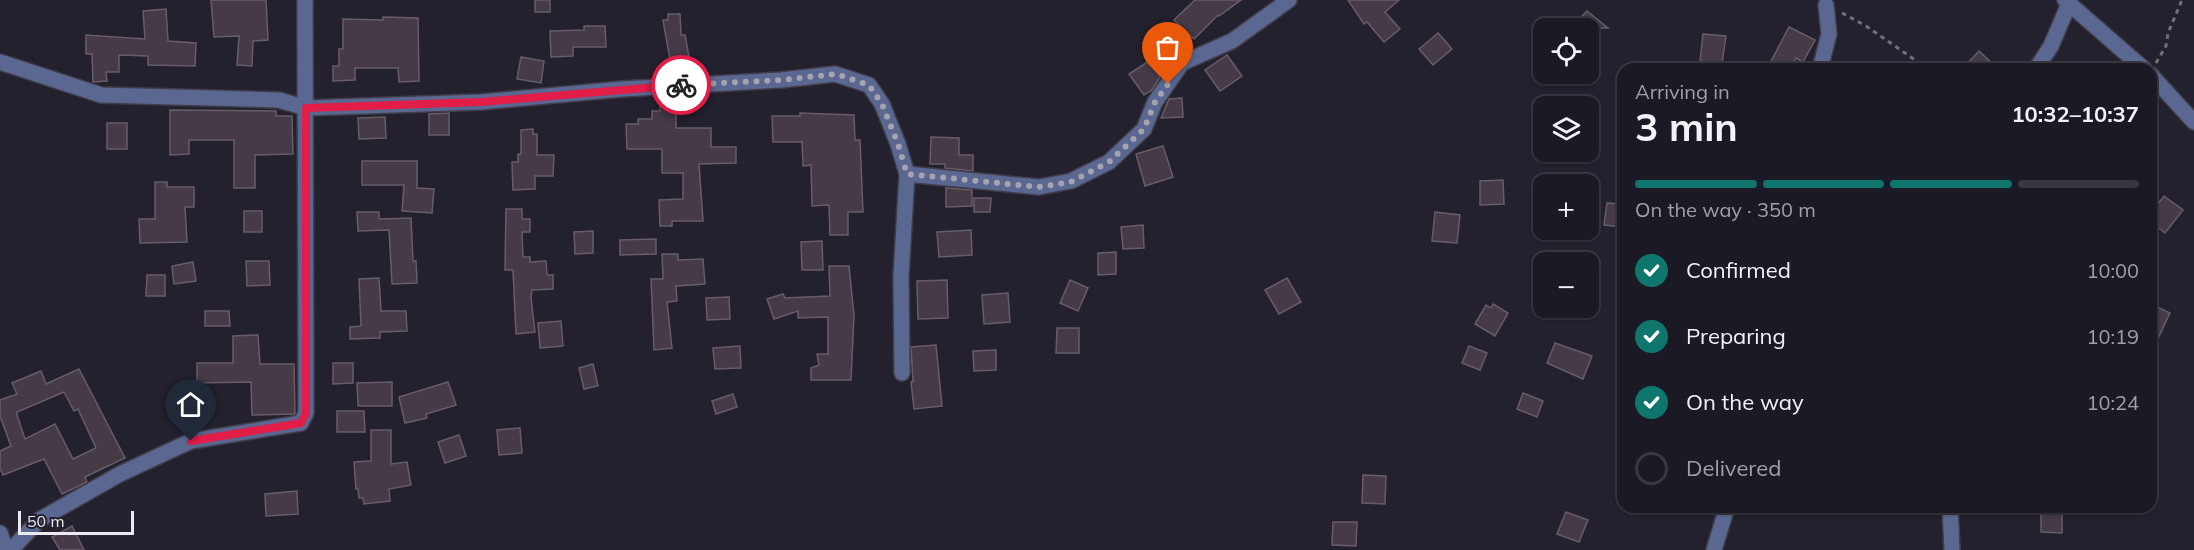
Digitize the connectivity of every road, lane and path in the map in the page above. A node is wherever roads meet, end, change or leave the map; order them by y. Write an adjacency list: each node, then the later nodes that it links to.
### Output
1 (305, 0): 13 (street)
2 (1289, 0): 15 (street)
3 (2182, 0): 11 (path)
4 (2066, 3): 9 (street); 10 (street)
5 (1826, 5): 7 (street); 8 (path)
6 (0, 62): 13 (street)
7 (1822, 63)
8 (1919, 63)
9 (2040, 63)
10 (2137, 63)
11 (2155, 63)
12 (2157, 82): 14 (street)
13 (306, 108): 15 (street); 21 (street)
14 (2194, 122)
15 (907, 174): 16 (street)
16 (902, 373)
17 (1725, 513): 22 (street)
18 (1950, 513): 23 (street)
19 (0, 533): 20 (street)
20 (6, 550)
21 (11, 550)
22 (1714, 550)
23 (1952, 550)

